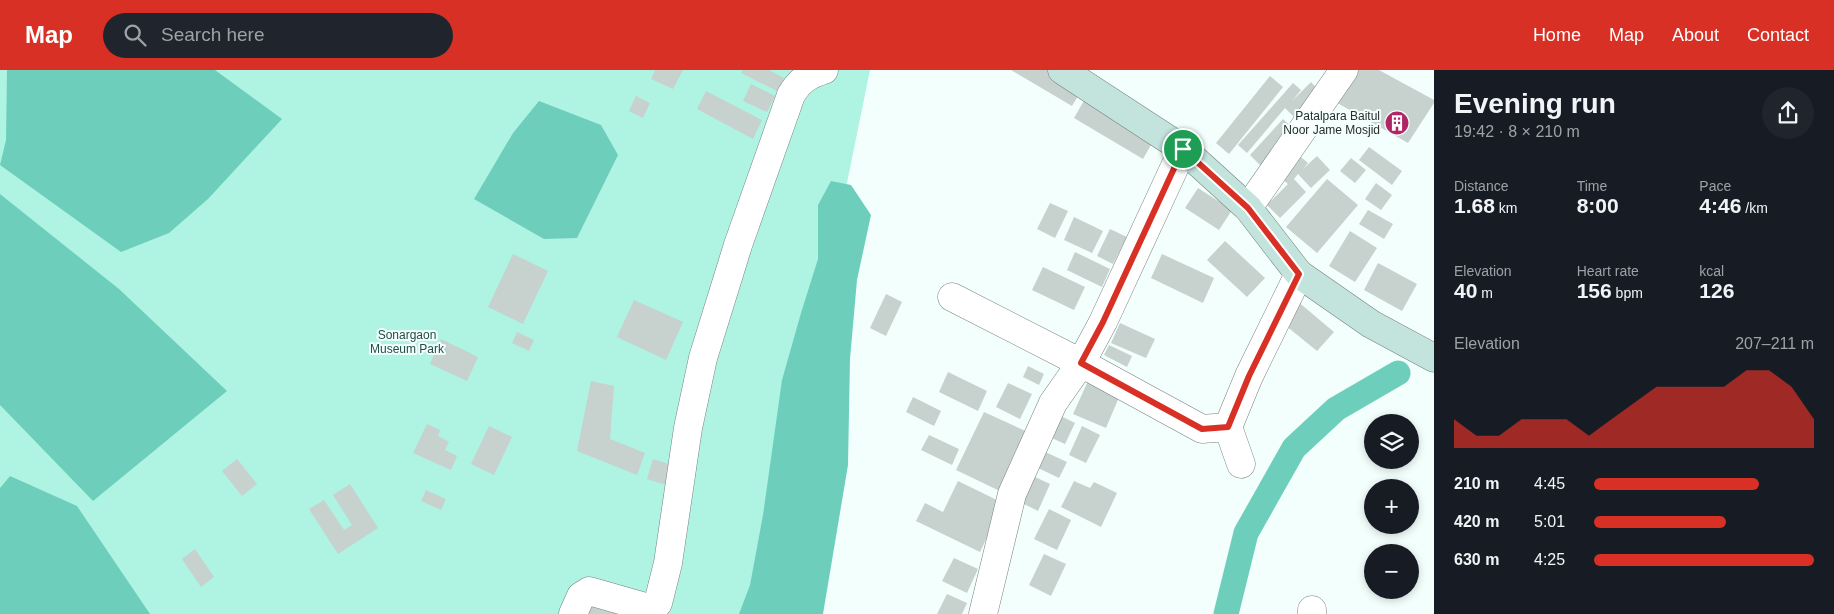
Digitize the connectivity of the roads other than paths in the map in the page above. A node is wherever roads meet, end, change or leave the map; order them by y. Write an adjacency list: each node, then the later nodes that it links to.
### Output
1 (824, 70): 12 (street)
2 (1062, 70): 4 (main road)
3 (1344, 70): 5 (street)
4 (1183, 149): 5 (main road); 9 (street)
5 (1248, 208): 6 (main road)
6 (1299, 274): 8 (main road); 10 (street)
7 (952, 297): 9 (street)
8 (1434, 358)
9 (1081, 363): 10 (street); 13 (street)
10 (1228, 427): 11 (street)
11 (1241, 464)
12 (573, 614)
13 (983, 614)

